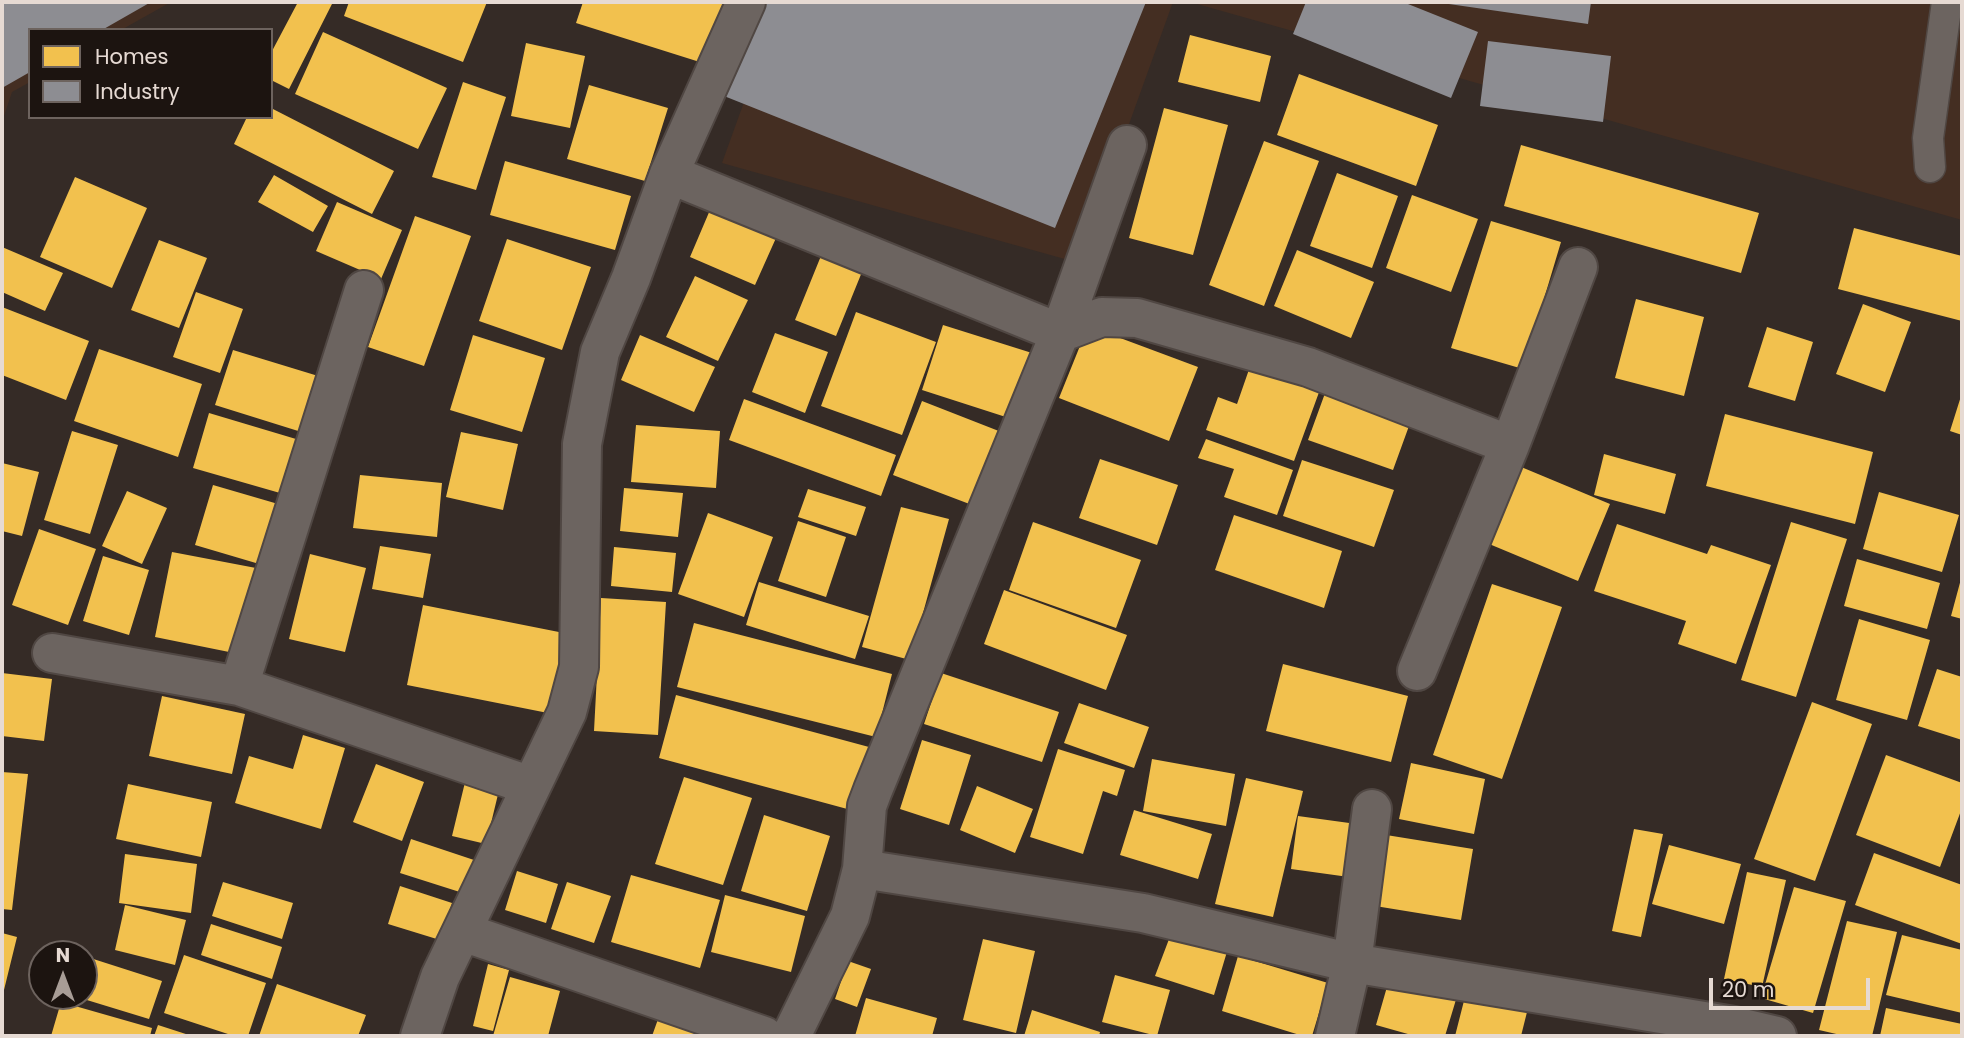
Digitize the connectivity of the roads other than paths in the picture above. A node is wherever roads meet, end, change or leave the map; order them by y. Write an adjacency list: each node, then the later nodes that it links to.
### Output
1 (746, 2): 5 (street)
2 (1947, 2): 4 (lane)
3 (1127, 145): 8 (street)
4 (1930, 167)
5 (669, 174): 8 (street); 13 (street)
6 (1578, 267): 9 (street)
7 (364, 290): 12 (street)
8 (1060, 333): 9 (street); 15 (street)
9 (1510, 445): 11 (street)
10 (52, 653): 12 (street)
11 (1417, 671)
12 (239, 686): 13 (street)
13 (531, 786): 16 (street)
14 (1372, 809): 17 (street)
15 (862, 869): 17 (street); 20 (street)
16 (463, 932): 18 (street); 19 (street)
17 (1352, 964): 21 (street); 22 (street)
18 (420, 1036)
19 (764, 1036)
20 (791, 1036)
21 (1335, 1036)
22 (1777, 1036)

